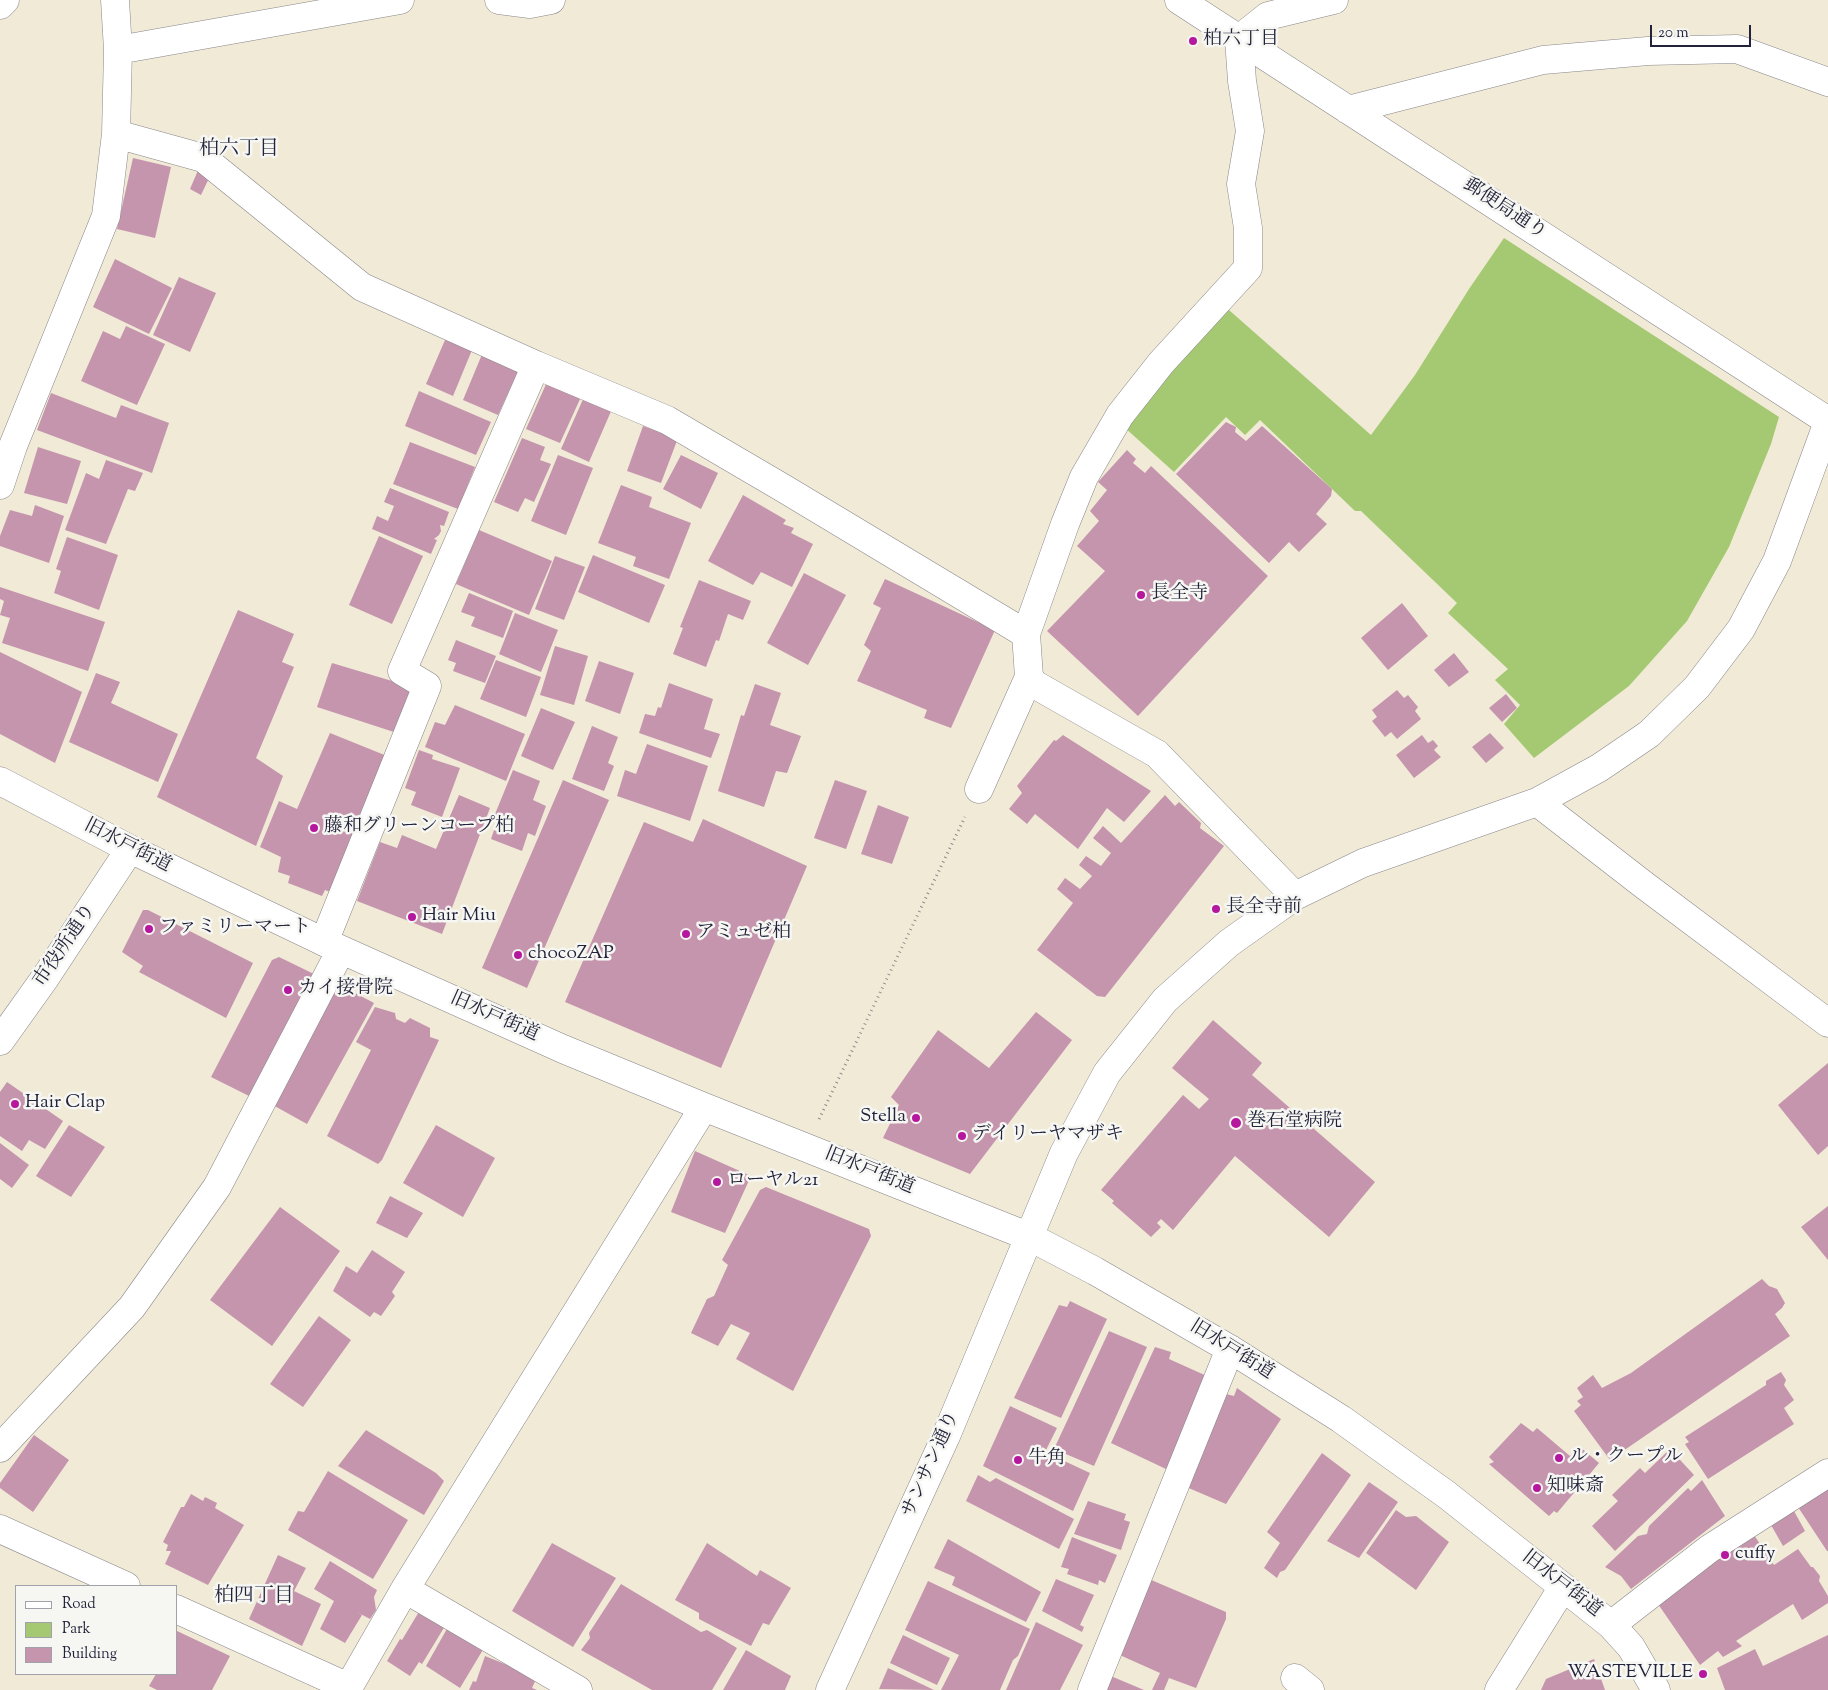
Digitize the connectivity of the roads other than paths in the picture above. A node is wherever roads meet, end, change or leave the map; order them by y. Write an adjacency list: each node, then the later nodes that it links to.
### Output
1 (5, 0): 8 (street)
2 (115, 0): 10 (street)
3 (400, 0): 10 (street)
4 (500, 0): 5 (street)
5 (552, 0)
6 (1179, 0): 9 (street, 郵便局通り)
7 (1334, 0): 9 (street)
8 (0, 5)
9 (1239, 39): 12 (street, 郵便局通り); 17 (street)
10 (118, 50): 13 (street)
11 (1828, 82): 12 (street)
12 (1348, 110): 15 (street, 郵便局通り)
13 (116, 134): 14 (street); 16 (street)
14 (536, 366): 17 (street); 24 (street)
15 (1828, 421): 21 (street, サンサン通り)
16 (0, 485)
17 (1026, 634): 18 (street)
18 (1029, 676): 20 (street); 23 (street)
19 (0, 781): 22 (street, 旧水戸街道)
20 (978, 789)
21 (1537, 802): 23 (street, サンサン通り); 25 (street)
22 (130, 849): 24 (street, 旧水戸街道); 26 (street, 市役所通り)
23 (1295, 896): 28 (street, サンサン通り)
24 (333, 946): 27 (street, 旧水戸街道); 30 (street)
25 (1828, 1023)
26 (0, 1041)
27 (704, 1107): 28 (street, 旧水戸街道); 35 (street)
28 (1030, 1237): 29 (street, 旧水戸街道); 40 (street, サンサン通り)
29 (1230, 1349): 34 (street, 旧水戸街道); 41 (street)
30 (0, 1448)
31 (1828, 1474): 37 (street)
32 (0, 1529): 33 (street)
33 (124, 1585)
34 (1563, 1587): 37 (street, 旧水戸街道); 42 (street)
35 (405, 1589): 38 (street); 39 (street)
36 (178, 1610): 38 (street)
37 (1611, 1625): 43 (street, 旧水戸街道)
38 (348, 1689)
39 (578, 1690)
40 (830, 1690)
41 (1092, 1690)
42 (1499, 1690)
43 (1656, 1690)

